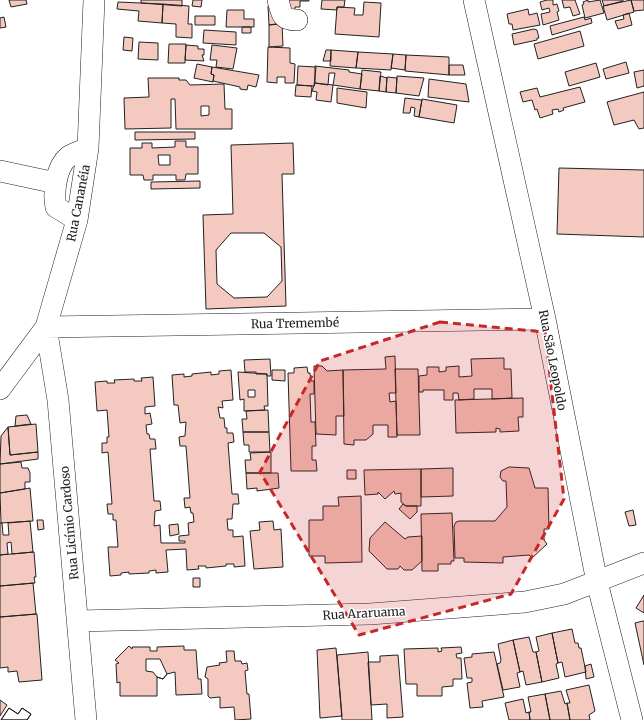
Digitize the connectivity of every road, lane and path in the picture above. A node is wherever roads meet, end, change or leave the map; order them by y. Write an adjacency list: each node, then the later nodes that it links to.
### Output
1 (94, 0): 5 (street, Rua Cananéia)
2 (278, 0): 4 (street)
3 (474, 0): 9 (street, Rua São Leopoldo)
4 (297, 20)
5 (88, 148): 7 (street); 8 (street, Rua Cananéia)
6 (0, 171): 7 (street)
7 (56, 183): 8 (street)
8 (77, 220): 10 (street, Rua Cananéia)
9 (545, 319): 10 (street, Rua Tremembé); 13 (street, Rua São Leopoldo)
10 (46, 327): 11 (street, Rua Cananéia); 14 (street, Rua Licínio Cardoso)
11 (0, 388)
12 (644, 563): 13 (street, Rua Araruama)
13 (597, 582): 14 (street, Rua Araruama); 16 (street, Rua São Leopoldo)
14 (78, 621): 15 (street, Rua Licínio Cardoso)
15 (86, 720)
16 (632, 720)

